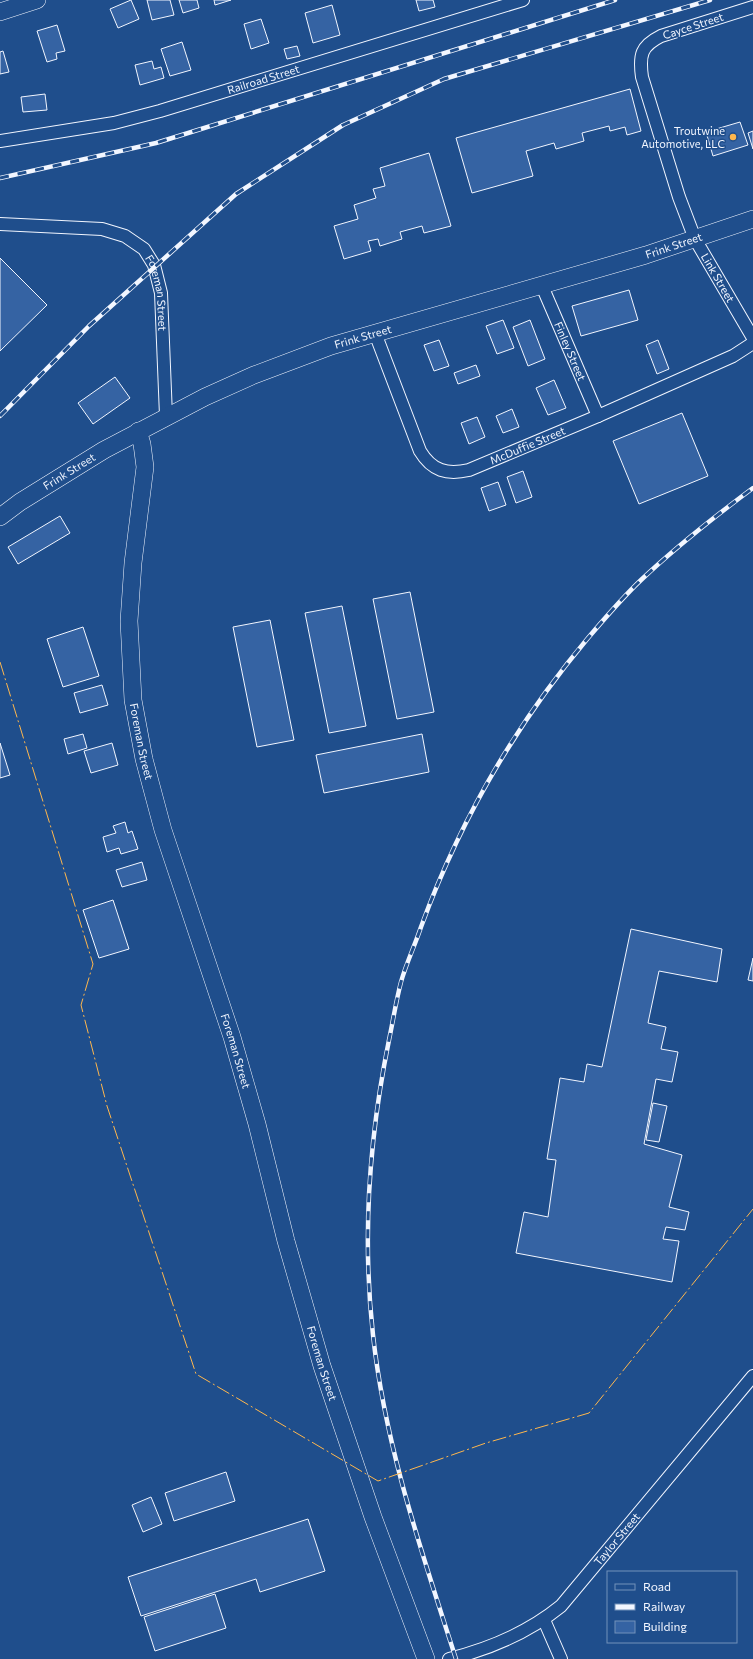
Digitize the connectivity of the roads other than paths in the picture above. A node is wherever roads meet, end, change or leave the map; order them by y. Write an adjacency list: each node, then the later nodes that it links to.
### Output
1 (38, 0): 4 (street)
2 (523, 0): 6 (street, Railroad Street)
3 (753, 7): 5 (street, Cayce Street)
4 (0, 12)
5 (657, 125): 9 (street, Link Street)
6 (0, 141)
7 (753, 219): 9 (street, Frink Street)
8 (0, 224): 14 (street, Foreman Street)
9 (695, 239): 10 (street, Frink Street); 12 (street, Link Street)
10 (542, 286): 11 (street, Frink Street); 15 (street, Finley Street)
11 (375, 333): 14 (street, Frink Street); 15 (street, McDuffie Street)
12 (753, 338)
13 (753, 343): 15 (street, McDuffie Street)
14 (166, 416): 16 (street, Frink Street)
15 (598, 416)
16 (138, 431): 17 (street, Frink Street); 20 (street, Foreman Street)
17 (0, 517)
18 (753, 1376): 19 (street, Taylor Street)
19 (544, 1620): 21 (street, Taylor Street); 22 (street)
20 (426, 1659)
21 (449, 1659)
22 (561, 1659)

